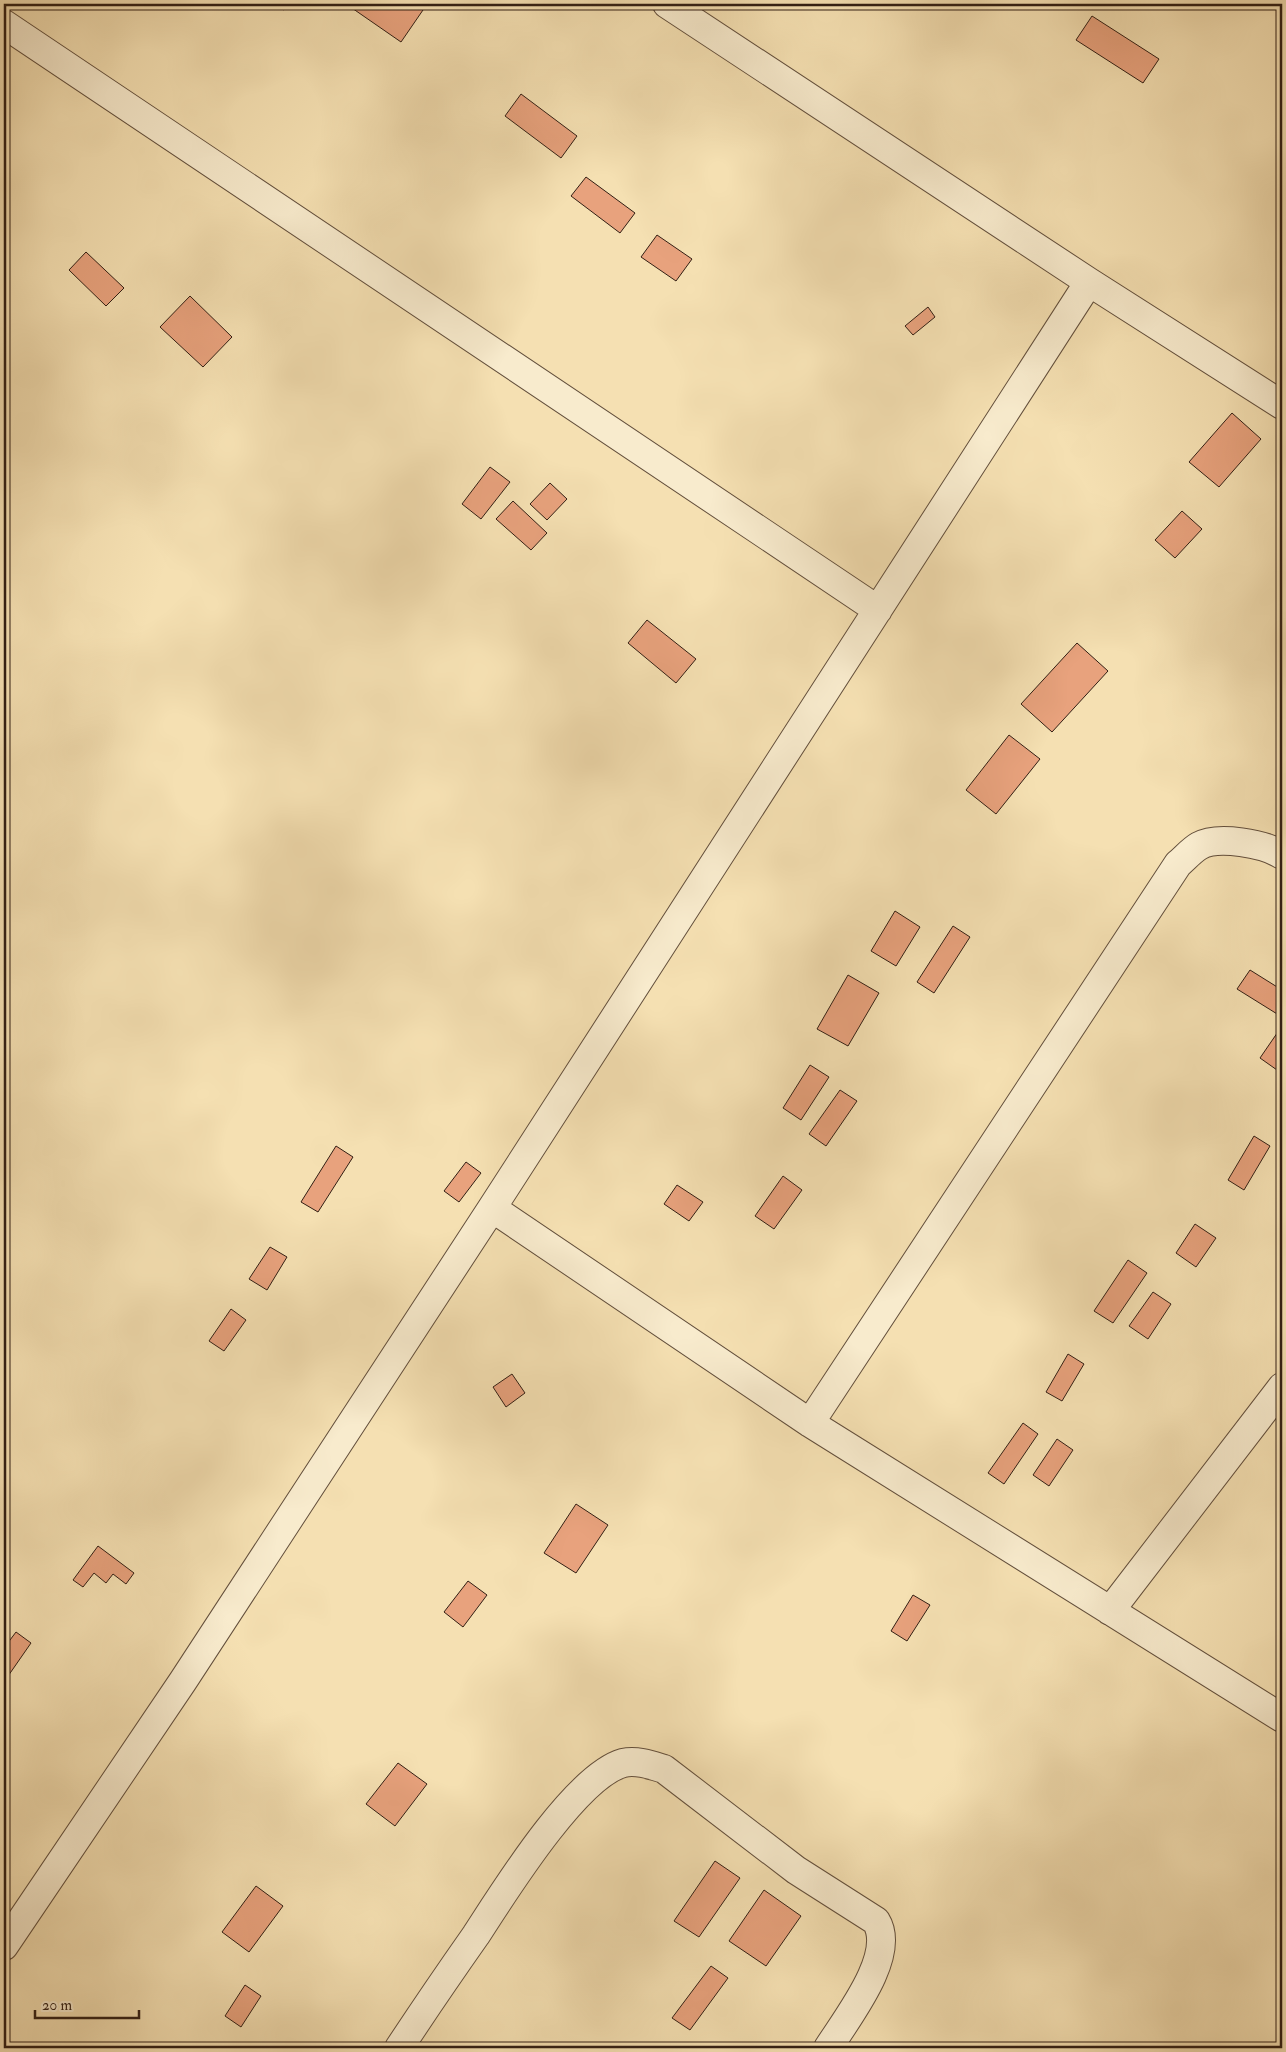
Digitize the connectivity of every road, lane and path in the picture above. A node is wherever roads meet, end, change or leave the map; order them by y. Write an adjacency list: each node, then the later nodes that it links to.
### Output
1 (667, 4): 3 (street)
2 (4, 24): 5 (street)
3 (1090, 282): 4 (street); 5 (street)
4 (1282, 405)
5 (878, 610): 7 (street)
6 (1282, 856): 9 (street)
7 (492, 1208): 9 (street); 12 (street)
8 (1282, 1387): 10 (street)
9 (810, 1423): 10 (street)
10 (1110, 1611): 11 (street)
11 (1282, 1718)
12 (4, 1946)
13 (398, 2048): 14 (street)
14 (828, 2048)

